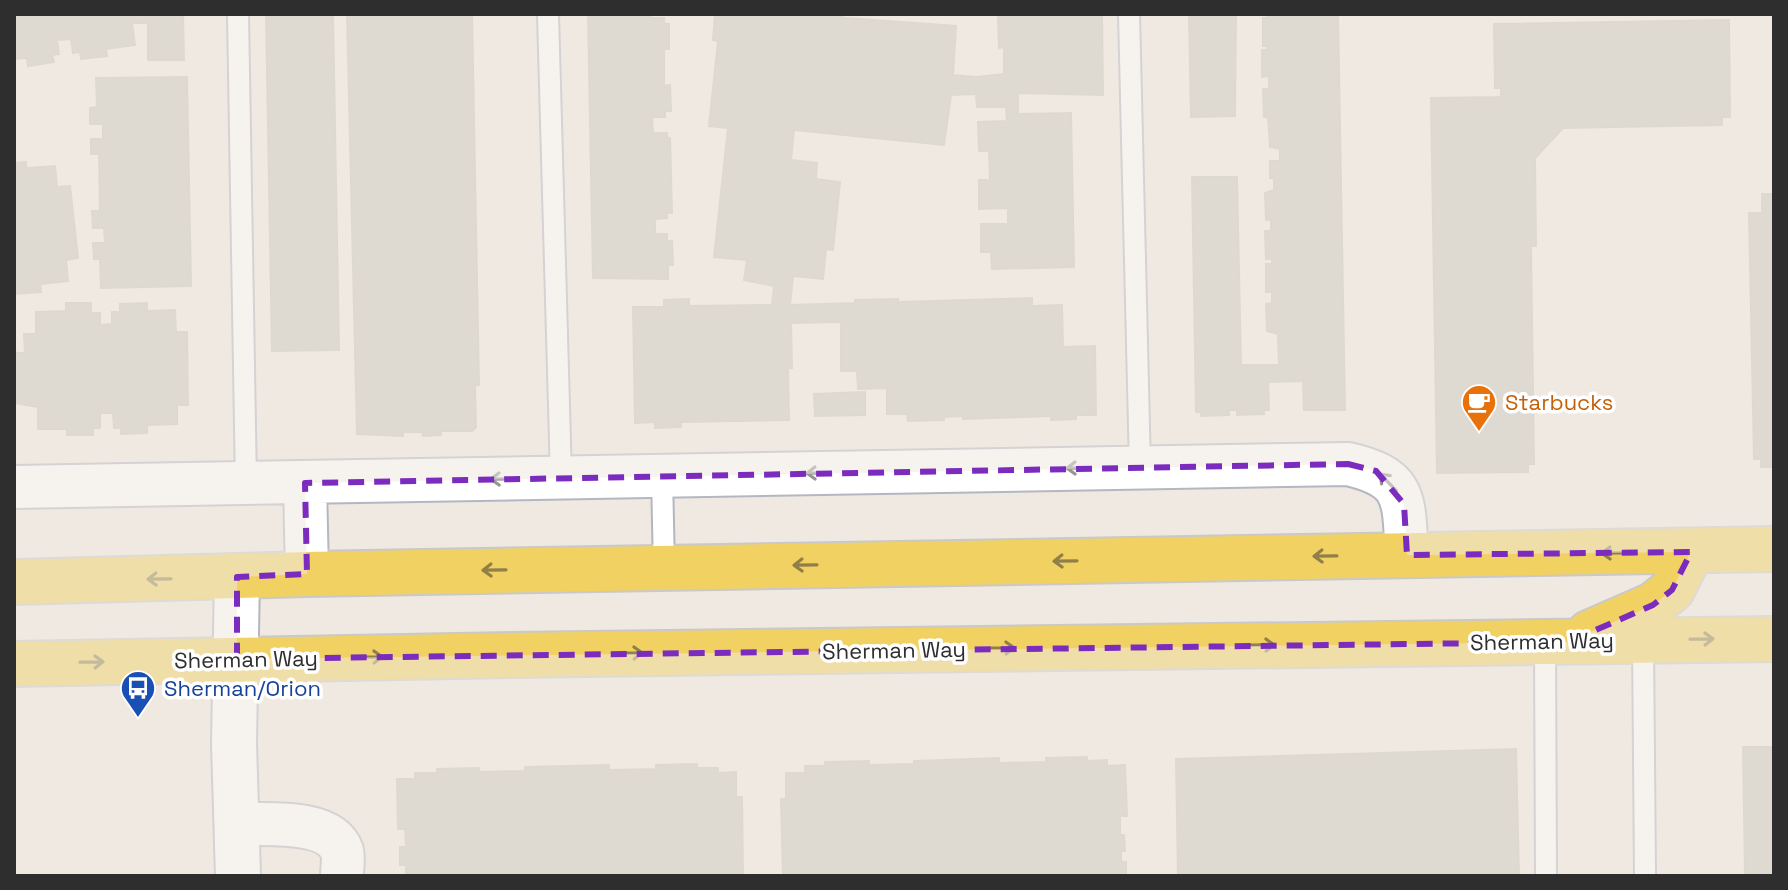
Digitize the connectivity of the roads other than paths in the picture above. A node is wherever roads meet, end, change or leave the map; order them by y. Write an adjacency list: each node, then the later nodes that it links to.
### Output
1 (238, 14): 8 (lane)
2 (548, 14): 6 (lane)
3 (1129, 14): 4 (lane)
4 (1140, 467): 5 (street, one-way to 5); 12 (street, one-way to 4)
5 (662, 476): 6 (street); 13 (lane)
6 (561, 478): 7 (street, one-way to 7)
7 (305, 483): 8 (street); 14 (street)
8 (246, 485): 9 (street)
9 (14, 487)
10 (1774, 549): 11 (main road)
11 (1691, 552): 12 (main road, one-way to 12); 19 (main road)
12 (1407, 555): 13 (main road, one-way to 13)
13 (664, 568): 14 (main road, one-way to 14)
14 (307, 574): 15 (main road)
15 (237, 577): 16 (main road, one-way to 16); 20 (street)
16 (14, 582)
17 (1774, 639): 18 (main road, Sherman Way, one-way to 17)
18 (1643, 640): 19 (main road, Sherman Way); 26 (lane)
19 (1557, 641): 20 (main road, Sherman Way, one-way to 19); 25 (lane)
20 (237, 659): 21 (main road, Sherman Way, one-way to 20); 22 (street)
21 (14, 664)
22 (238, 824): 23 (street); 24 (street)
23 (238, 876)
24 (342, 876)
25 (1546, 876)
26 (1645, 876)

